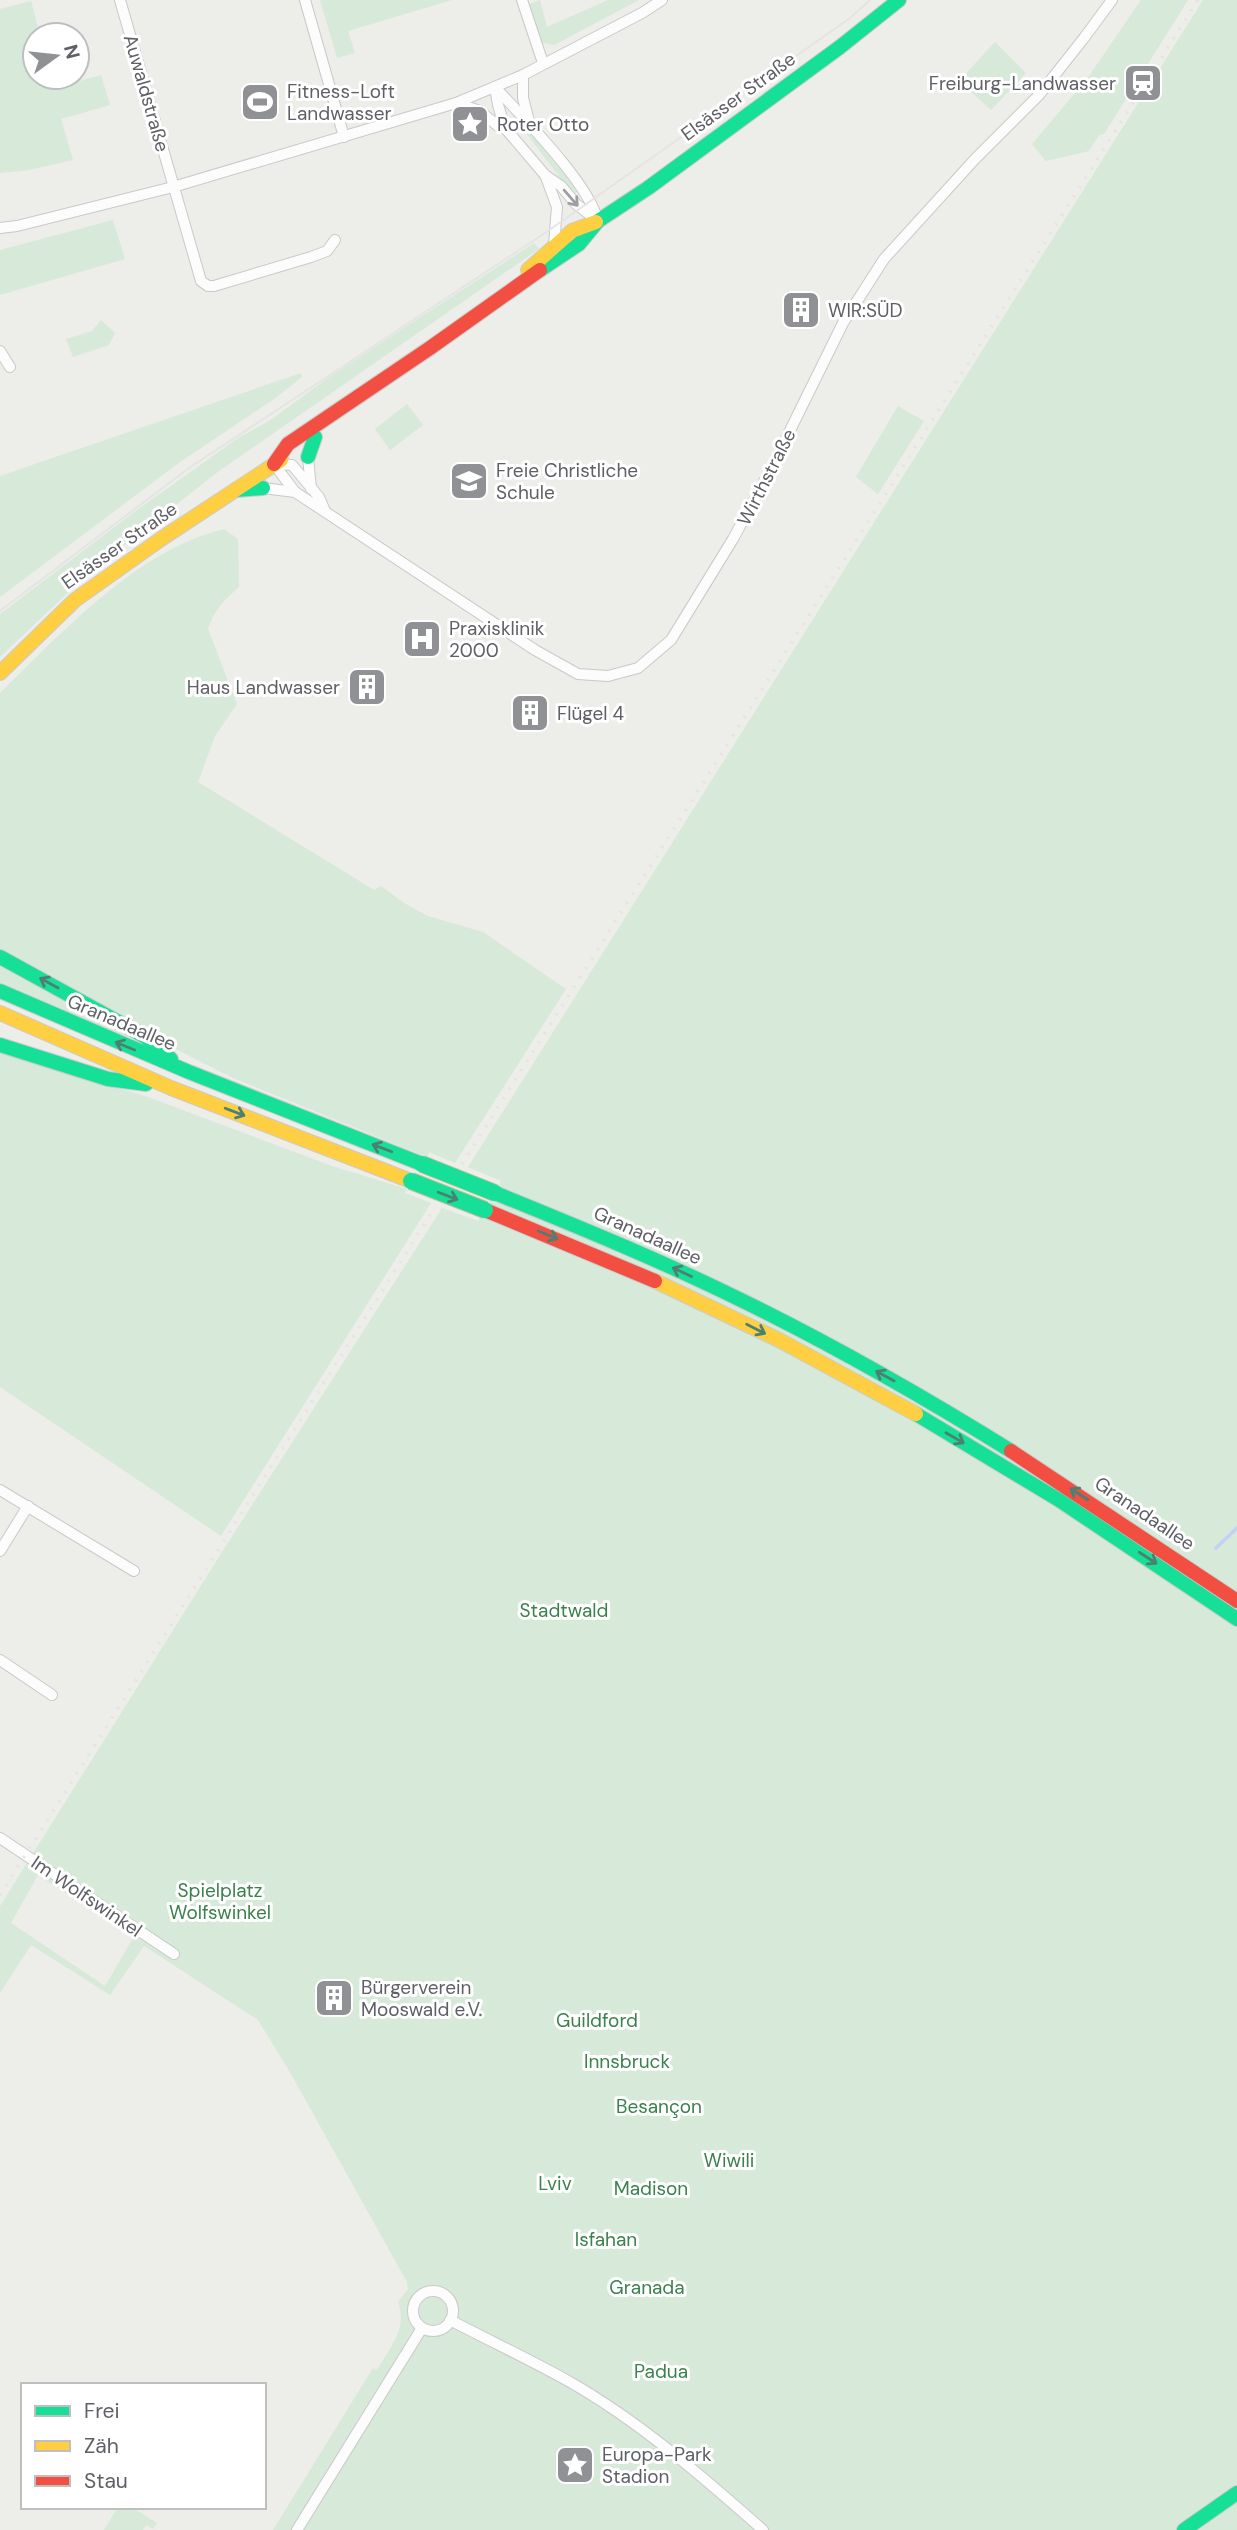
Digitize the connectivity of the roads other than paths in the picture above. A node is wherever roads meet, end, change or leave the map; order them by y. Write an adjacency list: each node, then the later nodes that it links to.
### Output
1 (120, 0): 15 (street, Auwaldstraße)
2 (305, 0): 13 (street)
3 (522, 0): 7 (street)
4 (662, 0): 7 (street)
5 (899, 0): 16 (main road, Elsässer Straße)
6 (1111, 0): 31 (street, Wirthstraße)
7 (543, 63): 8 (street)
8 (523, 75): 9 (street); 11 (street)
9 (495, 87): 10 (street); 11 (street); 12 (street)
10 (456, 103): 12 (street); 13 (street)
11 (530, 124): 16 (street)
12 (505, 128): 14 (street)
13 (344, 137): 15 (street)
14 (545, 175): 16 (street, one-way to 16); 19 (street)
15 (173, 187): 17 (street); 18 (street, Auwaldstraße)
16 (596, 214): 19 (main road, Elsässer Straße); 20 (main road, Elsässer Straße)
17 (0, 228)
18 (335, 240)
19 (554, 245): 20 (main road, Elsässer Straße)
20 (507, 291): 23 (main road, Elsässer Straße)
21 (0, 351): 22 (street)
22 (10, 367)
23 (332, 416): 24 (main road, Elsässer Straße); 26 (main road, Elsässer Straße)
24 (315, 437): 25 (main road); 26 (main road, Elsässer Straße)
25 (308, 457): 28 (street)
26 (274, 464): 28 (street); 29 (main road, Elsässer Straße); 30 (street, Wirthstraße)
27 (262, 488): 29 (main road); 30 (street, Wirthstraße)
28 (311, 489): 31 (street, Wirthstraße)
29 (235, 491): 32 (main road, Elsässer Straße)
30 (295, 492): 31 (street, Wirthstraße)
31 (325, 511)
32 (0, 673)
33 (0, 957): 37 (main road, one-way to 33)
34 (0, 991): 37 (main road, Granadaallee, one-way to 34)
35 (0, 1013): 38 (main road, Granadaallee)
36 (0, 1045): 38 (main road)
37 (188, 1072): 43 (main road, Granadaallee, one-way to 37, bridge)
38 (171, 1088): 44 (main road, Granadaallee, one-way to 44, bridge)
39 (0, 1490): 40 (street)
40 (28, 1506): 41 (street); 42 (street)
41 (0, 1551)
42 (134, 1572)
43 (1237, 1601)
44 (1237, 1619)
45 (0, 1660): 46 (street)
46 (52, 1695)
47 (0, 1838): 48 (street, Im Wolfswinkel)
48 (174, 1954)
49 (450, 2320): 50 (street); 50 (street); 53 (street)
50 (422, 2328): 52 (street)
51 (1237, 2493): 54 (main road)
52 (297, 2530)
53 (762, 2530)
54 (1184, 2530)

